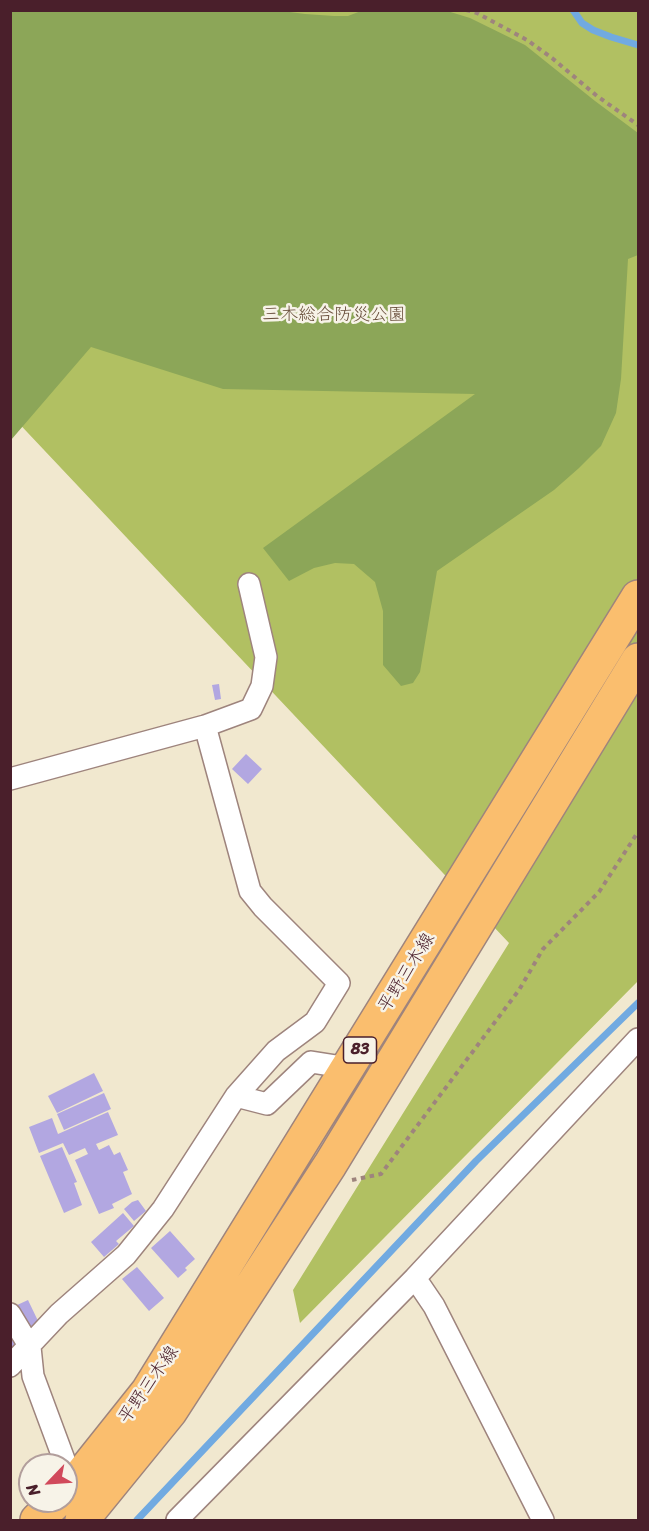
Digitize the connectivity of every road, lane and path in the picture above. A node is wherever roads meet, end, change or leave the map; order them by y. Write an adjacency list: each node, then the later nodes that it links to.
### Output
1 (466, 10): 2 (path)
2 (639, 125)
3 (249, 584): 6 (street)
4 (639, 597): 10 (main road, 平野三木線 / 83)
5 (639, 660): 12 (main road, 平野三木線 / 83)
6 (205, 726): 7 (street); 11 (street)
7 (10, 779)
8 (639, 832): 12 (path)
9 (639, 1039): 13 (street)
10 (349, 1068): 11 (street); 18 (main road, 平野三木線 / 83)
11 (236, 1096): 15 (street)
12 (330, 1165): 19 (main road, 平野三木線 / 83)
13 (415, 1278): 20 (street); 21 (street)
14 (10, 1314): 15 (street)
15 (30, 1347): 16 (street); 17 (street)
16 (10, 1366)
17 (59, 1453)
18 (78, 1489)
19 (78, 1492)
20 (177, 1521)
21 (543, 1521)

